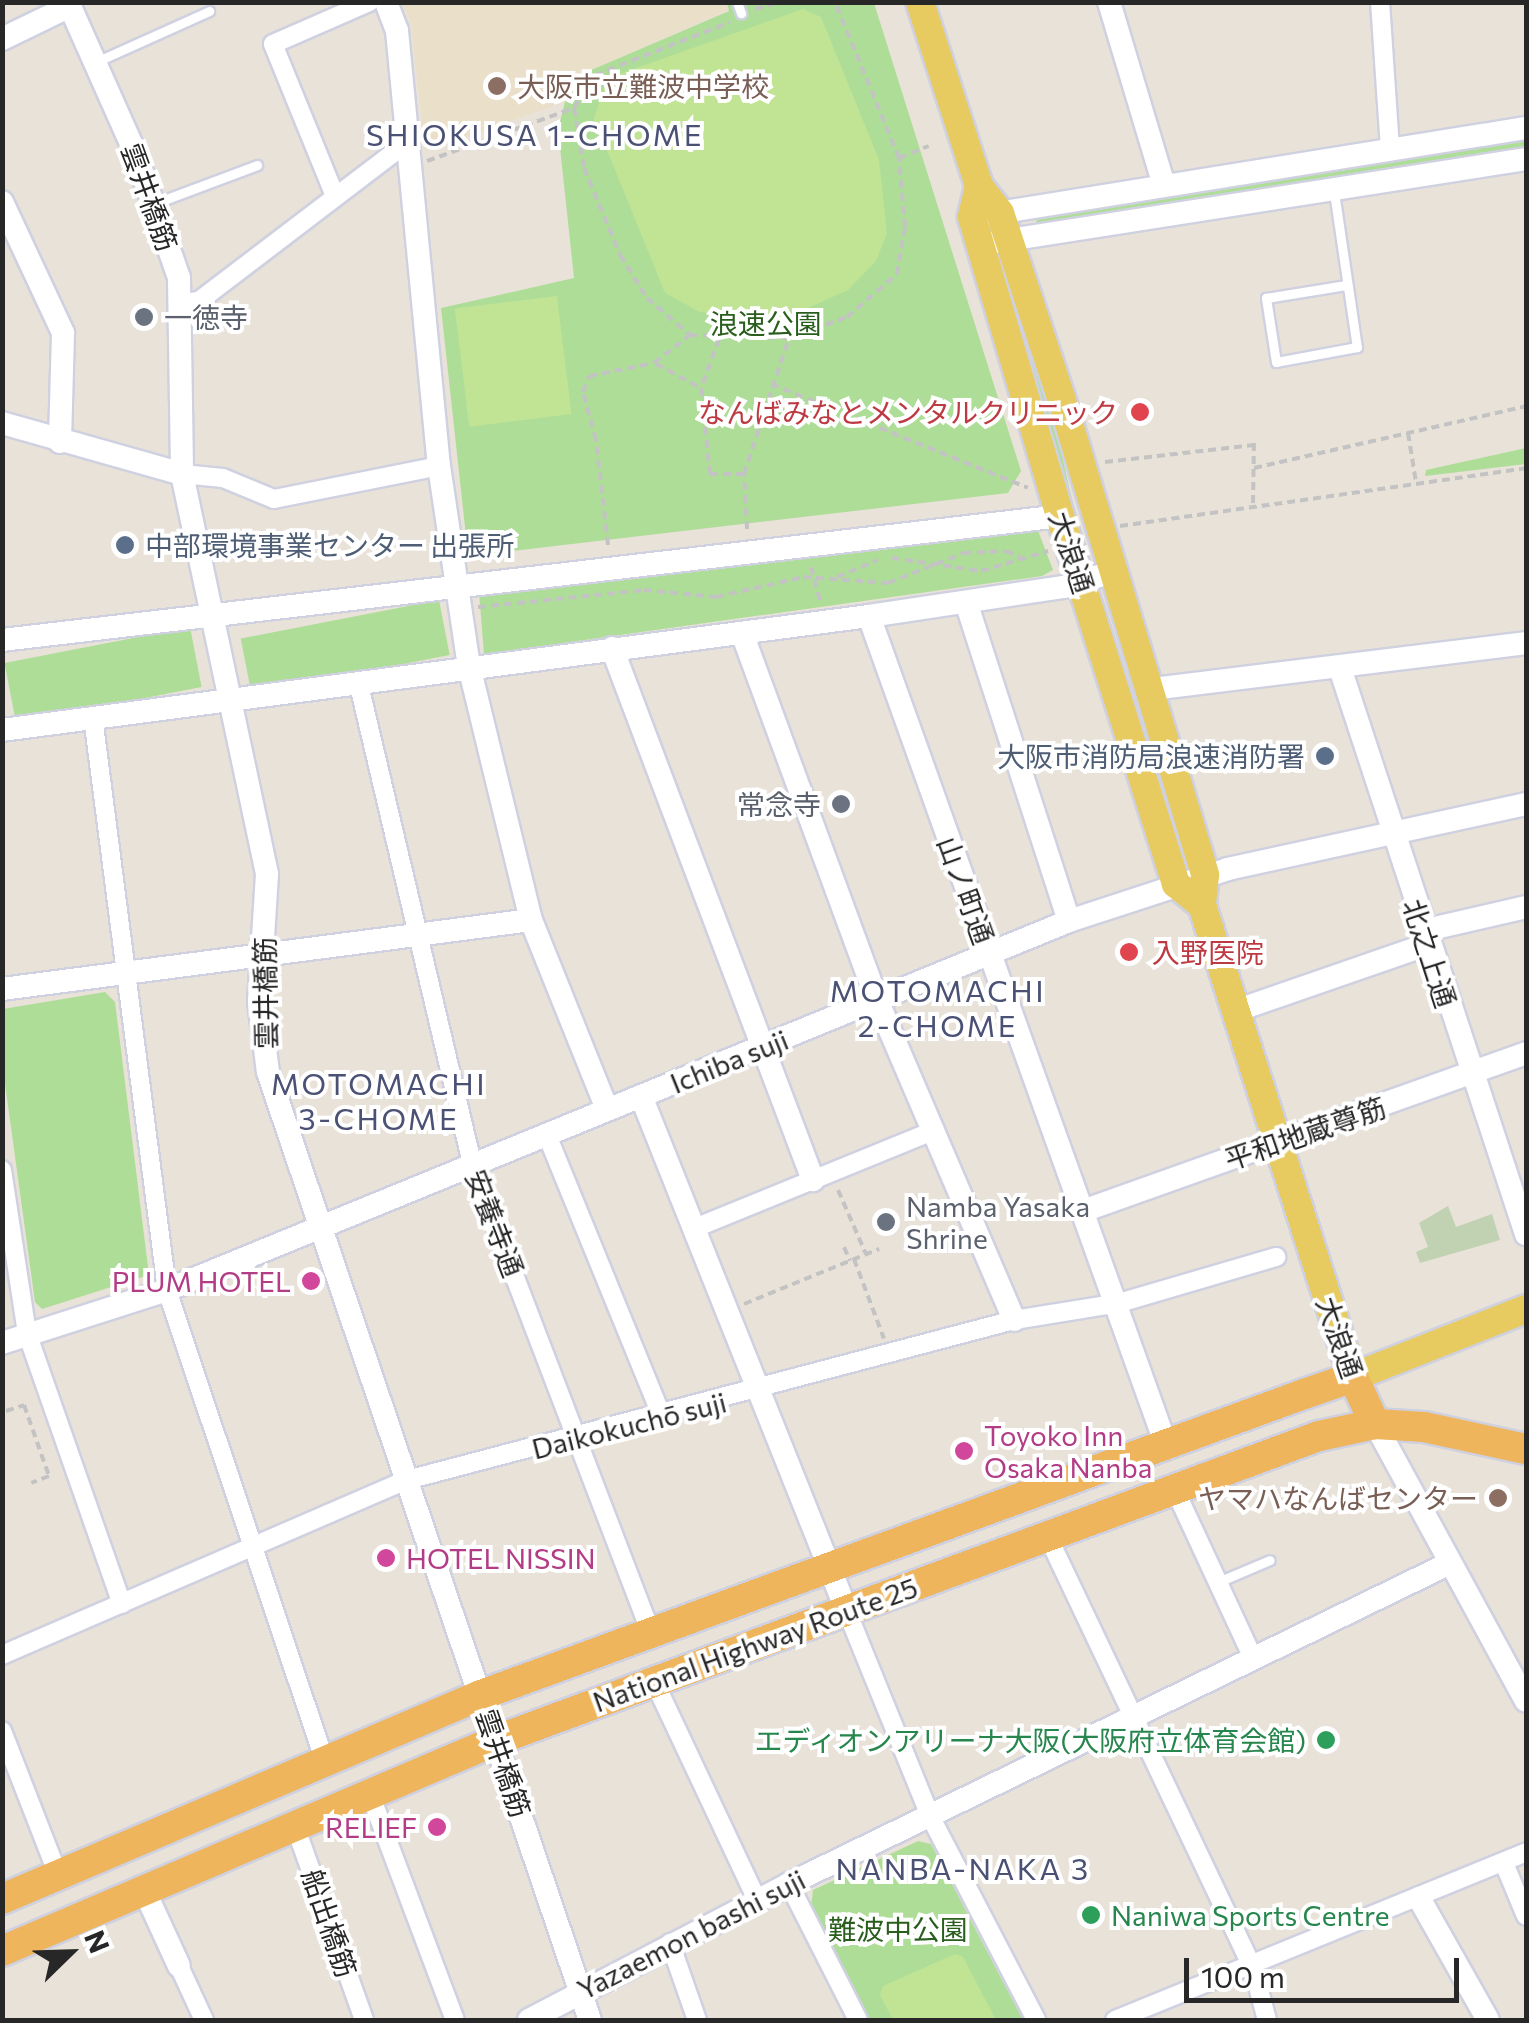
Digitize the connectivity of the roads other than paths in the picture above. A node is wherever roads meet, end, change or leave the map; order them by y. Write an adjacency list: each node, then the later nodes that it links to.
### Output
1 (370, 2): 18 (street)
2 (386, 2): 11 (street)
3 (920, 2): 15 (main road, 大浪通)
4 (1109, 2): 16 (street)
5 (1380, 2): 12 (street)
6 (69, 4): 8 (street); 9 (street, 雲井橋筋)
7 (210, 12): 9 (lane)
8 (2, 39)
9 (95, 62): 20 (street, 雲井橋筋)
10 (1526, 128): 12 (street)
11 (408, 142): 18 (street); 27 (street)
12 (1390, 149): 16 (street)
13 (1526, 159): 17 (street)
14 (257, 165): 20 (lane)
15 (979, 186): 21 (main road, 大浪通); 22 (main road, 大浪通)
16 (1164, 186): 21 (street)
17 (1334, 192): 21 (street); 23 (lane)
18 (334, 196): 24 (street)
19 (2, 202): 26 (street)
20 (154, 204): 24 (street, 雲井橋筋)
21 (1005, 226): 22 (street); 30 (main road, 大浪通)
22 (976, 231): 29 (main road, 大浪通)
23 (1346, 285): 23 (lane)
24 (184, 302): 28 (street, 雲井橋筋)
25 (2, 423): 26 (street)
26 (60, 442): 28 (street)
27 (439, 466): 28 (street); 32 (street)
28 (182, 474): 34 (street, 雲井橋筋)
29 (1060, 516): 31 (main road, 大浪通); 32 (street)
30 (1112, 572): 31 (street); 43 (main road, 大浪通)
31 (1082, 581): 33 (street); 50 (main road, 大浪通)
32 (455, 585): 34 (street); 40 (street)
33 (966, 602): 35 (street); 54 (street)
34 (210, 611): 37 (street); 44 (street, 雲井橋筋)
35 (869, 616): 36 (street); 57 (street, 山ノ町通)
36 (742, 633): 39 (street); 61 (street)
37 (2, 640)
38 (1526, 643): 41 (street)
39 (612, 648): 40 (street); 63 (street)
40 (469, 666): 42 (street); 53 (street)
41 (1340, 668): 43 (street); 48 (street, 北之上通)
42 (358, 681): 44 (street); 55 (street, 安養寺通)
43 (1152, 689): 49 (main road, 大浪通)
44 (231, 700): 45 (street); 58 (street, 雲井橋筋)
45 (93, 717): 46 (street); 59 (street)
46 (2, 730)
47 (1526, 804): 48 (street, Ichiba suji)
48 (1392, 832): 49 (street, Ichiba suji); 56 (street, 北之上通)
49 (1205, 876): 50 (street, Ichiba suji); 51 (main road, 大浪通)
50 (1176, 884): 51 (main road); 54 (street, Ichiba suji)
51 (1202, 905): 62 (main road, 大浪通)
52 (1526, 907): 56 (street)
53 (531, 920): 55 (street); 67 (street)
54 (1068, 922): 57 (street, Ichiba suji)
55 (415, 938): 58 (street); 71 (street, 安養寺通)
56 (1424, 938): 62 (street); 65 (street, 北之上通)
57 (989, 955): 61 (street, Ichiba suji); 74 (street, 山ノ町通)
58 (262, 956): 59 (street); 75 (street, 雲井橋筋)
59 (122, 975): 60 (street); 80 (street)
60 (2, 989)
61 (878, 1000): 63 (street, Ichiba suji); 68 (street)
62 (1235, 1011): 70 (main road, 大浪通)
63 (763, 1048): 66 (street, Ichiba suji); 73 (street)
64 (1526, 1053): 65 (street, 平和地蔵尊筋)
65 (1470, 1075): 70 (street, 平和地蔵尊筋); 77 (street, 北之上通)
66 (641, 1096): 67 (street, Ichiba suji); 76 (street)
67 (607, 1109): 69 (street, Ichiba suji)
68 (935, 1130): 73 (street); 83 (street)
69 (548, 1135): 71 (street, Ichiba suji); 88 (street)
70 (1276, 1143): 74 (street, 平和地蔵尊筋); 86 (main road, 大浪通)
71 (472, 1165): 75 (street, Ichiba suji); 90 (street, 安養寺通)
72 (2, 1170): 78 (street)
73 (822, 1176): 76 (street)
74 (1082, 1211): 81 (street, 山ノ町通)
75 (321, 1228): 80 (street, Ichiba suji); 93 (street, 雲井橋筋)
76 (695, 1228): 87 (street)
77 (1526, 1234)
78 (7, 1242): 84 (street)
79 (1276, 1257): 81 (street, Daikokuchō suji)
80 (167, 1290): 84 (street, Ichiba suji); 96 (street)
81 (1119, 1303): 83 (street, Daikokuchō suji); 91 (street, 山ノ町通)
82 (1526, 1309): 86 (main road)
83 (1014, 1320): 87 (street, Daikokuchō suji)
84 (27, 1333): 85 (street, Ichiba suji); 101 (street)
85 (2, 1343)
86 (1352, 1377): 89 (highway, 大浪通); 91 (highway, National Highway Route 25)
87 (762, 1391): 88 (street, Daikokuchō suji); 99 (street)
88 (662, 1416): 90 (street, Daikokuchō suji)
89 (1374, 1424): 92 (highway, National Highway Route 25); 94 (highway, National Highway Route 25); 98 (street)
90 (577, 1438): 93 (street, Daikokuchō suji); 103 (street, 安養寺通)
91 (1166, 1445): 99 (highway, National Highway Route 25)
92 (1526, 1449)
93 (407, 1480): 96 (street, Daikokuchō suji); 107 (street, 雲井橋筋)
94 (1176, 1490): 95 (highway, National Highway Route 25); 100 (street)
95 (1048, 1536): 102 (highway, National Highway Route 25); 109 (street)
96 (252, 1544): 101 (street, Daikokuchō suji); 112 (street)
97 (1270, 1560): 100 (lane)
98 (1450, 1563): 105 (street, Yazaemon bashi suji); 108 (street)
99 (830, 1570): 102 (street); 103 (highway, National Highway Route 25)
100 (1218, 1582): 105 (street)
101 (122, 1604): 104 (street, Daikokuchō suji)
102 (846, 1608): 106 (highway, National Highway Route 25); 114 (street)
103 (651, 1634): 107 (highway, National Highway Route 25)
104 (2, 1655)
105 (1254, 1660): 109 (street, Yazaemon bashi suji)
106 (654, 1681): 111 (highway, National Highway Route 25); 123 (street)
107 (481, 1695): 111 (street, 雲井橋筋); 112 (highway, National Highway Route 25)
108 (1526, 1701)
109 (1132, 1719): 114 (street, Yazaemon bashi suji); 128 (street)
110 (2, 1731): 118 (street)
111 (497, 1740): 113 (highway, National Highway Route 25); 129 (street, 雲井橋筋)
112 (326, 1762): 118 (highway, National Highway Route 25)
113 (370, 1794): 115 (highway, National Highway Route 25); 132 (street)
114 (930, 1816): 119 (street, Yazaemon bashi suji); 137 (street)
115 (295, 1826): 120 (highway, National Highway Route 25); 131 (street, 船出橋筋)
116 (1526, 1852): 117 (street)
117 (1504, 1863): 121 (street); 124 (street)
118 (59, 1877): 122 (highway, National Highway Route 25)
119 (788, 1884): 123 (street, Yazaemon bashi suji); 136 (street)
120 (145, 1892): 126 (highway, National Highway Route 25); 127 (street)
121 (1419, 1898): 128 (street); 140 (street)
122 (2, 1900)
123 (756, 1900): 125 (street, Yazaemon bashi suji)
124 (1526, 1916)
125 (670, 1943): 129 (street, Yazaemon bashi suji); 135 (street)
126 (2, 1951)
127 (179, 1966): 130 (street)
128 (1253, 1968): 138 (street); 139 (street)
129 (579, 1989): 133 (street, Yazaemon bashi suji); 134 (street, 雲井橋筋)
130 (204, 2020)
131 (364, 2020)
132 (455, 2020)
133 (529, 2020)
134 (590, 2020)
135 (697, 2020)
136 (858, 2020)
137 (1036, 2020)
138 (1115, 2020)
139 (1267, 2020)
140 (1488, 2020)

